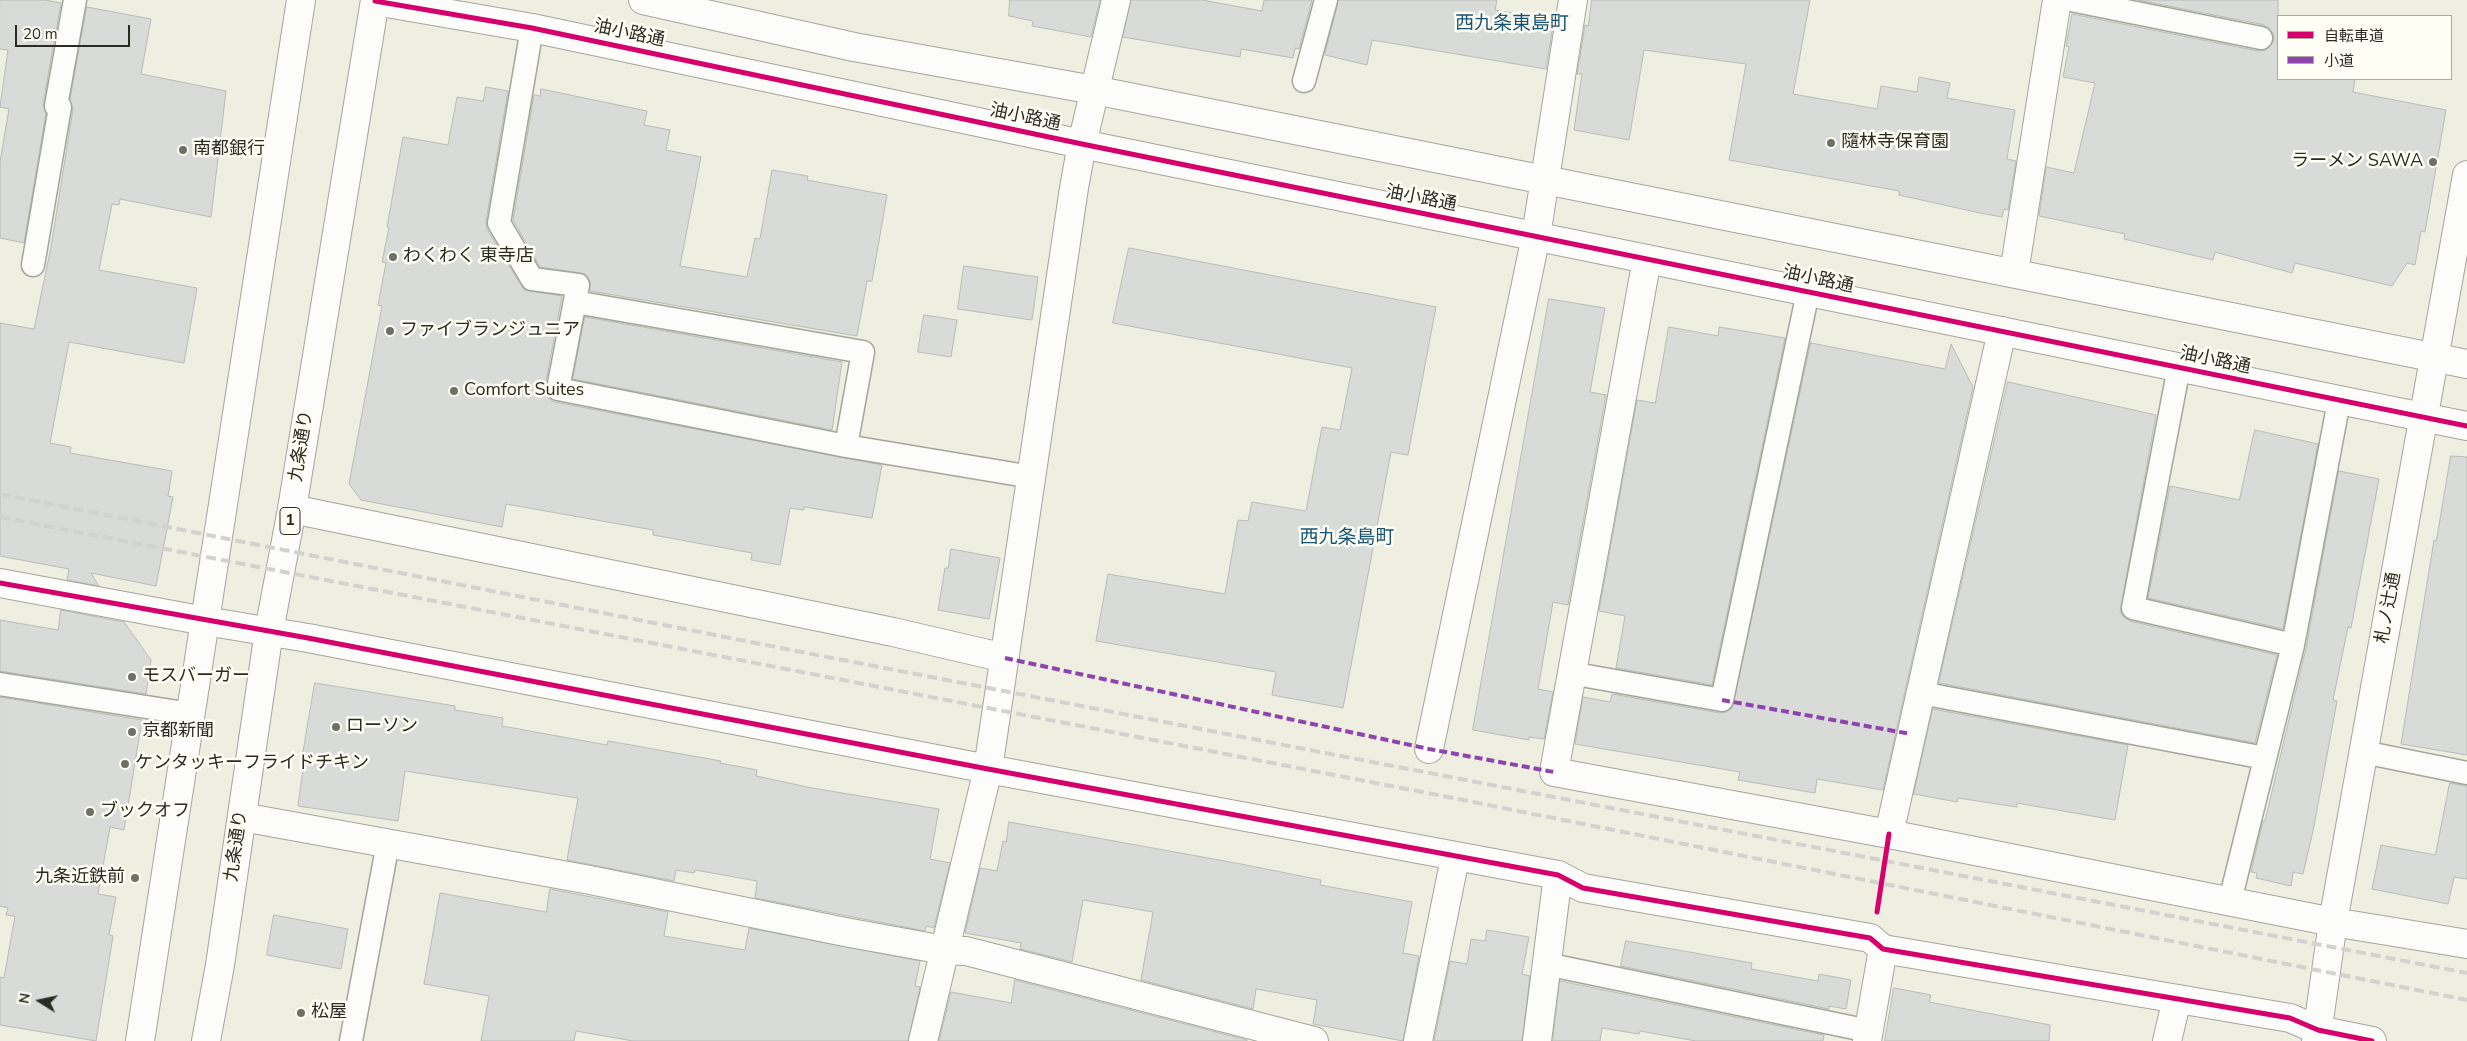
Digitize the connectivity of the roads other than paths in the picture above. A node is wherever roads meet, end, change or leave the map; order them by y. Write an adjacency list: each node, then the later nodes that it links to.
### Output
1 (75, 0): 19 (lane)
2 (301, 0): 34 (main road)
3 (374, 0): 10 (main road, 油小路通); 32 (main road, 九条通り / 1)
4 (1116, 0): 13 (main road)
5 (1326, 0): 12 (lane)
6 (1573, 0): 16 (main road)
7 (2057, 0): 20 (main road)
8 (2071, 0): 11 (lane)
9 (651, 1): 13 (main road, 油小路通)
10 (532, 28): 14 (main road, 油小路通); 22 (lane)
11 (2261, 38)
12 (1304, 81)
13 (1094, 90): 14 (main road); 16 (main road, 油小路通)
14 (1082, 144): 17 (main road, 油小路通); 31 (main road)
15 (2467, 175): 24 (main road, 札ノ辻通)
16 (1544, 182): 17 (main road); 20 (main road, 油小路通)
17 (1536, 236): 18 (main road, 油小路通); 42 (main road)
18 (1646, 260): 21 (main road, 油小路通); 38 (main road)
19 (33, 265)
20 (2014, 273): 24 (main road, 油小路通)
21 (1808, 292): 23 (main road, 油小路通); 38 (lane)
22 (575, 302): 30 (lane); 30 (lane)
23 (2002, 331): 26 (main road, 油小路通); 40 (main road)
24 (2434, 358): 25 (main road, 油小路通); 28 (main road, 札ノ辻通)
25 (2467, 364)
26 (2179, 367): 27 (main road, 油小路通); 36 (lane)
27 (2339, 401): 28 (main road, 油小路通); 36 (lane)
28 (2423, 418): 29 (main road, 油小路通); 43 (main road, 札ノ辻通)
29 (2467, 426)
30 (846, 446): 31 (lane)
31 (1032, 477): 37 (main road)
32 (292, 508): 35 (main road, 九条通り / 1); 37 (main road)
33 (0, 583): 34 (main road)
34 (205, 621): 35 (main road); 41 (main road)
35 (269, 631): 45 (main road); 47 (main road, 九条通り / 1)
36 (2293, 645): 44 (lane)
37 (1005, 658): 45 (main road)
38 (1570, 673): 48 (main road)
39 (0, 684): 41 (lane)
40 (1921, 693): 44 (lane); 48 (main road)
41 (191, 714): 61 (main road)
42 (1429, 749)
43 (2363, 752): 46 (lane); 53 (main road, 札ノ辻通)
44 (2265, 758): 52 (lane)
45 (988, 769): 50 (main road); 56 (main road)
46 (2467, 773)
47 (242, 817): 49 (main road); 62 (main road, 九条通り / 1)
48 (1889, 834): 52 (main road)
49 (388, 843): 56 (main road); 63 (lane)
50 (1455, 858): 51 (main road); 66 (main road)
51 (1558, 875): 55 (main road); 57 (main road)
52 (2230, 900): 53 (main road)
53 (2333, 922): 54 (main road); 60 (main road, 札ノ辻通)
54 (2467, 944)
55 (1883, 949): 58 (main road); 59 (main road)
56 (944, 950): 64 (main road); 65 (main road)
57 (1546, 964): 59 (lane); 67 (main road)
58 (2177, 999): 60 (main road); 68 (main road)
59 (1868, 1036)
60 (2317, 1036): 69 (main road)
61 (140, 1041)
62 (206, 1041)
63 (351, 1041)
64 (923, 1041)
65 (1314, 1041)
66 (1418, 1041)
67 (1537, 1041)
68 (2167, 1041)
69 (2372, 1041)

